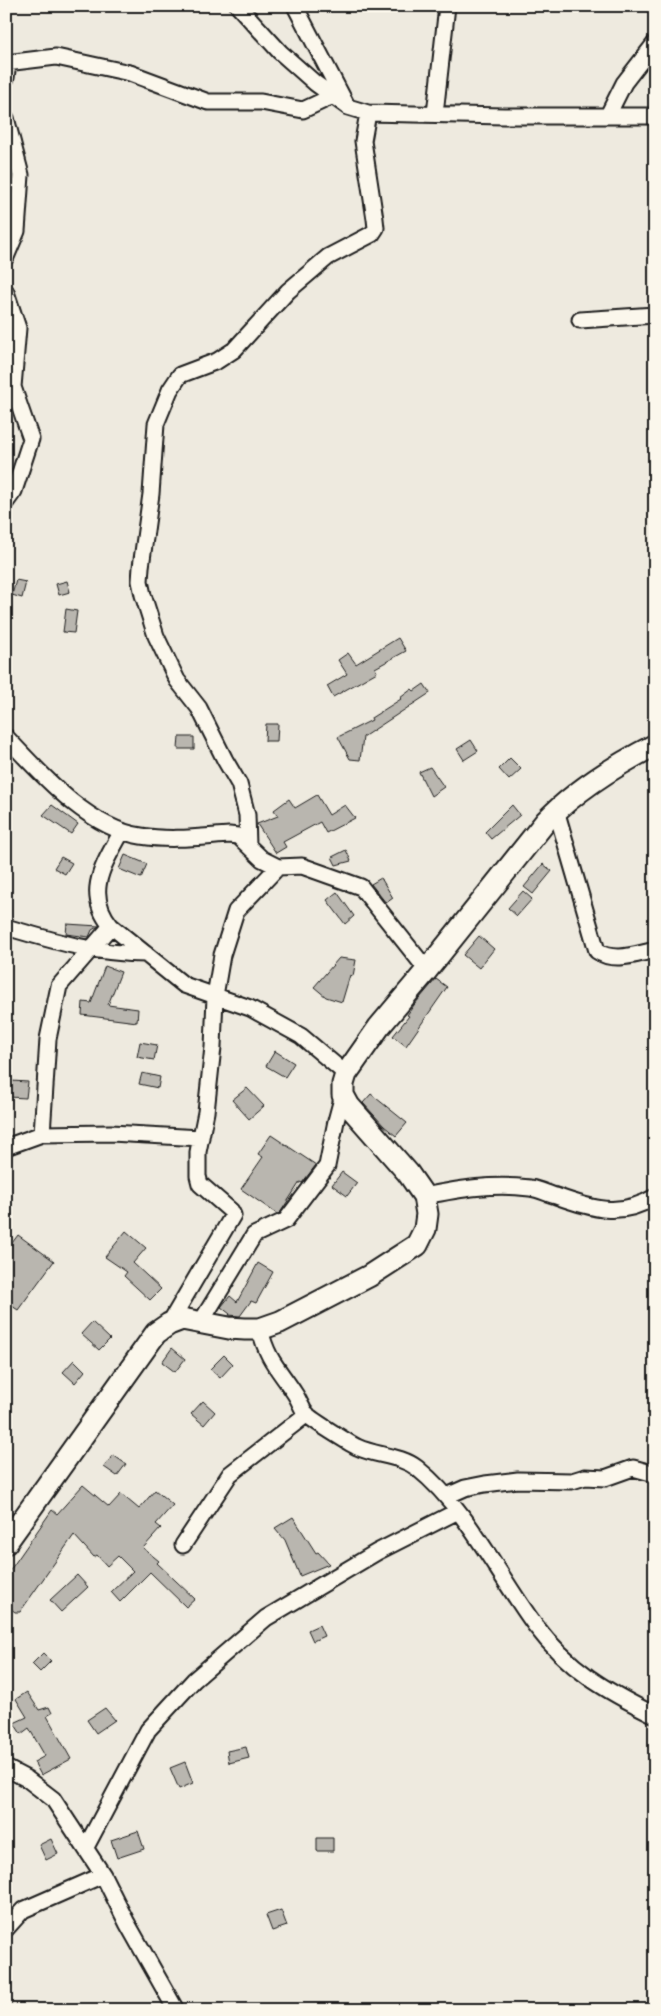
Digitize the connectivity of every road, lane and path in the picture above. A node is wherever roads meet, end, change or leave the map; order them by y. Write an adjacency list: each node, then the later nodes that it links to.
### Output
1 (9, 6): 6 (path)
2 (238, 6): 7 (street)
3 (295, 6): 8 (street)
4 (447, 6): 10 (street)
5 (655, 43): 11 (street)
6 (7, 68): 7 (street)
7 (333, 96): 8 (street)
8 (348, 107): 9 (street)
9 (368, 113): 10 (street); 23 (street)
10 (435, 114): 11 (street)
11 (608, 115): 12 (street)
12 (655, 116)
13 (6, 118): 14 (street)
14 (6, 257)
15 (6, 292): 18 (street)
16 (655, 316): 17 (street)
17 (580, 320)
18 (6, 502)
19 (6, 737): 22 (street)
20 (655, 745): 21 (main road)
21 (551, 815): 28 (street); 30 (main road)
22 (122, 831): 23 (street); 25 (street)
23 (248, 845): 24 (street)
24 (278, 867): 30 (street); 31 (street)
25 (111, 926): 27 (street); 29 (street)
26 (6, 927): 27 (street)
27 (89, 949): 29 (street); 34 (street)
28 (655, 950)
29 (146, 954): 31 (street)
30 (427, 970): 32 (main road)
31 (215, 996): 32 (street); 35 (street)
32 (346, 1074): 33 (main road)
33 (343, 1096): 37 (main road); 40 (street)
34 (42, 1134): 35 (street); 36 (street)
35 (201, 1138): 39 (street)
36 (6, 1147)
37 (424, 1196): 38 (street); 43 (main road)
38 (655, 1197)
39 (232, 1220): 40 (street); 42 (street)
40 (254, 1235): 41 (street)
41 (201, 1322): 42 (main road); 43 (main road)
42 (169, 1324): 48 (main road)
43 (260, 1329): 44 (street)
44 (307, 1414): 46 (street); 49 (street)
45 (655, 1474): 46 (street)
46 (447, 1496): 47 (street)
47 (458, 1511): 50 (street); 52 (street)
48 (6, 1543)
49 (183, 1545)
50 (655, 1715)
51 (6, 1768): 52 (street)
52 (86, 1846): 53 (street)
53 (103, 1875): 54 (street); 55 (street)
54 (6, 1929)
55 (176, 2010)

